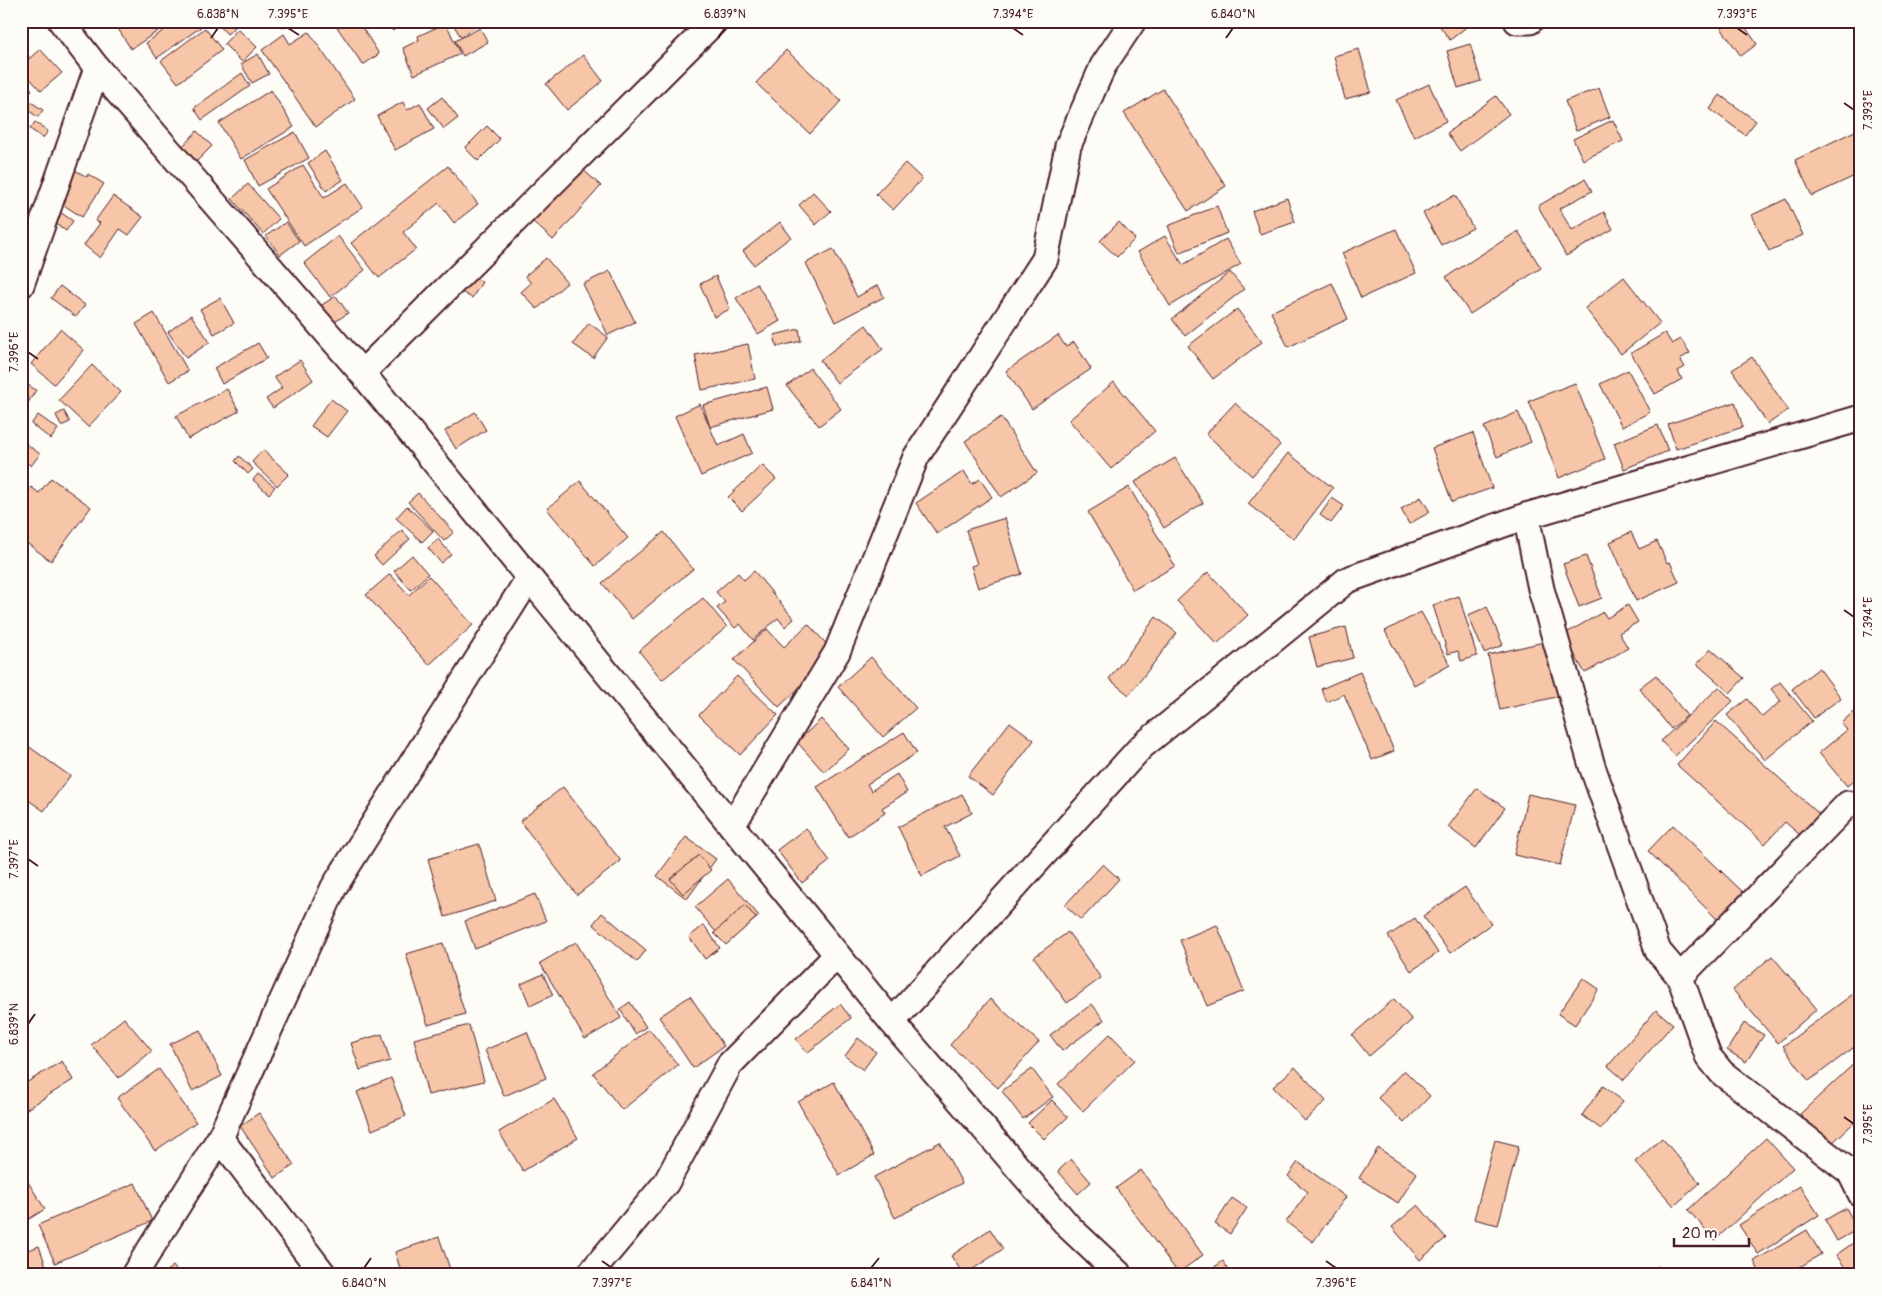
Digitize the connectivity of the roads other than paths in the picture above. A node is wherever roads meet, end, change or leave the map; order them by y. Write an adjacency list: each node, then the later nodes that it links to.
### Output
1 (61, 21): 6 (street)
2 (715, 21): 8 (street)
3 (1133, 21): 13 (street)
4 (1517, 21): 5 (street)
5 (1530, 21)
6 (97, 68): 7 (street); 8 (street)
7 (21, 285)
8 (362, 373): 11 (street)
9 (1861, 418): 10 (street)
10 (1526, 516): 15 (street); 16 (street)
11 (529, 578): 13 (street); 17 (street)
12 (1848, 804): 15 (street)
13 (732, 826): 14 (street)
14 (837, 955): 16 (street); 21 (street)
15 (1680, 977): 18 (street)
16 (892, 1022): 22 (street)
17 (220, 1138): 19 (street); 20 (street)
18 (1857, 1175)
19 (134, 1275)
20 (324, 1275)
21 (589, 1275)
22 (1120, 1275)

